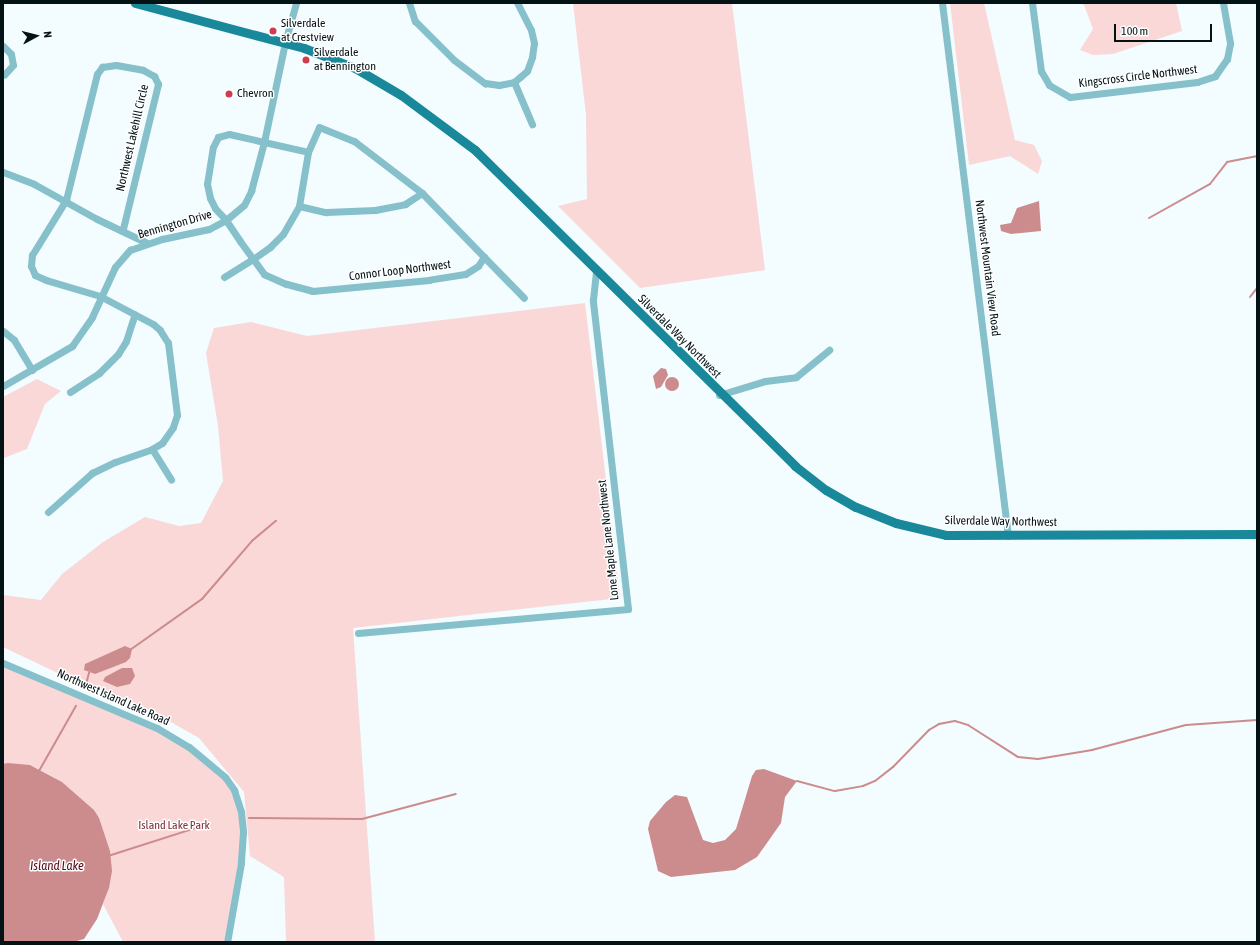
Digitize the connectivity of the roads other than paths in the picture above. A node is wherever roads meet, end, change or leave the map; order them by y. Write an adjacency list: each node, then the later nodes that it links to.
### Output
1 (135, 3): 8 (main road, Silverdale Way Northwest)
2 (296, 3): 8 (street, Bennington Drive)
3 (409, 3): 11 (street)
4 (517, 3): 11 (street)
5 (942, 3): 39 (street, Northwest Mountain View Road)
6 (1032, 3): 7 (street, Kingscross Circle Northwest)
7 (1223, 3)
8 (285, 42): 13 (street, Bennington Drive); 24 (main road, Silverdale Way Northwest)
9 (3, 46): 10 (street)
10 (4, 75)
11 (514, 82): 12 (street)
12 (532, 124)
13 (264, 142): 14 (street, Connor Loop Northwest); 19 (street, Bennington Drive); 19 (street, Connor Loop Northwest)
14 (308, 152): 16 (street); 18 (street)
15 (3, 172): 17 (street)
16 (422, 193): 18 (street); 22 (street)
17 (66, 200): 20 (street); 20 (street, Northwest Lakehill Circle); 26 (street)
18 (298, 206): 23 (street)
19 (226, 220): 21 (street, Bennington Drive); 23 (street, Connor Loop Northwest)
20 (123, 229): 21 (street)
21 (147, 243): 26 (street, Bennington Drive)
22 (484, 257): 23 (street, Connor Loop Northwest); 27 (street)
23 (253, 259): 25 (street)
24 (596, 271): 34 (main road, Silverdale Way Northwest); 40 (street, Lone Maple Lane Northwest)
25 (224, 278)
26 (100, 296): 28 (street); 31 (street, Bennington Drive)
27 (524, 298)
28 (135, 314): 33 (street); 35 (street)
29 (3, 331): 31 (street)
30 (829, 350): 34 (street)
31 (32, 370): 32 (street, Bennington Drive)
32 (3, 386)
33 (70, 392)
34 (720, 395): 39 (main road, Silverdale Way Northwest)
35 (152, 450): 36 (street); 37 (street)
36 (171, 479)
37 (48, 512)
38 (1257, 534): 39 (main road, Silverdale Way Northwest)
39 (1008, 536)
40 (358, 633)
41 (3, 663): 42 (street, Northwest Island Lake Road)
42 (227, 942)

